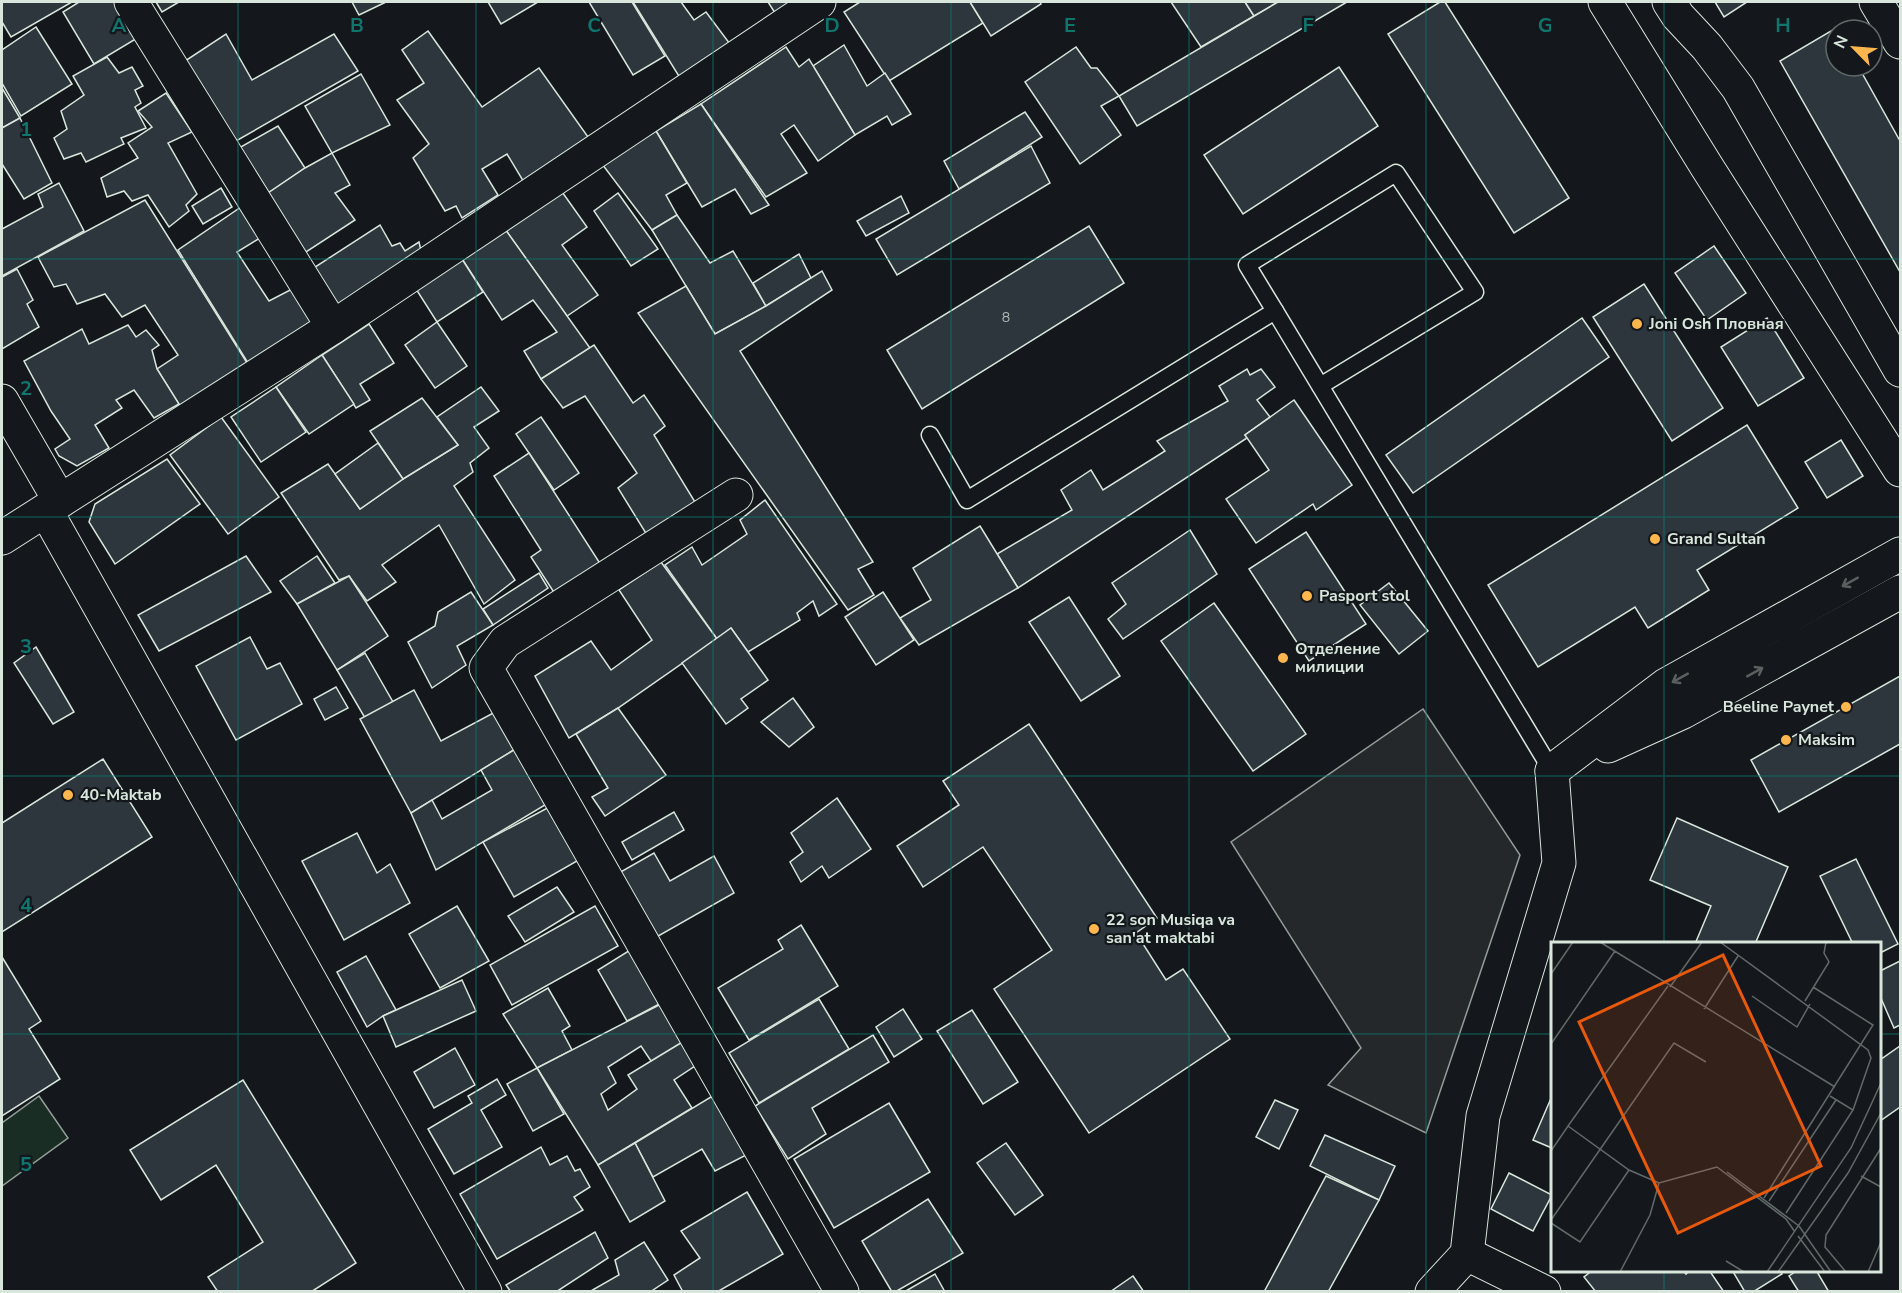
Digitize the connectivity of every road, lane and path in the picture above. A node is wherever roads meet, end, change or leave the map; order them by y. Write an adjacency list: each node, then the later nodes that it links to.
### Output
1 (131, 2): 8 (street)
2 (819, 2): 8 (street)
3 (1605, 2): 13 (street)
4 (1669, 2): 9 (street)
5 (1876, 2): 6 (street)
6 (1900, 42)
7 (1275, 311): 10 (lane); 10 (lane); 12 (lane)
8 (333, 327): 15 (street)
9 (1900, 370)
10 (1320, 386): 19 (lane)
11 (2, 401): 15 (street)
12 (930, 435)
13 (1900, 470)
14 (736, 495): 22 (street)
15 (53, 506): 16 (street); 21 (street)
16 (2, 538)
17 (1900, 554): 19 (street, one-way to 19)
18 (1900, 592): 19 (street, one-way to 18)
19 (1552, 771): 20 (street)
20 (1467, 1254): 23 (street); 24 (street)
21 (484, 1292)
22 (842, 1292)
23 (1432, 1292)
24 (1544, 1292)

